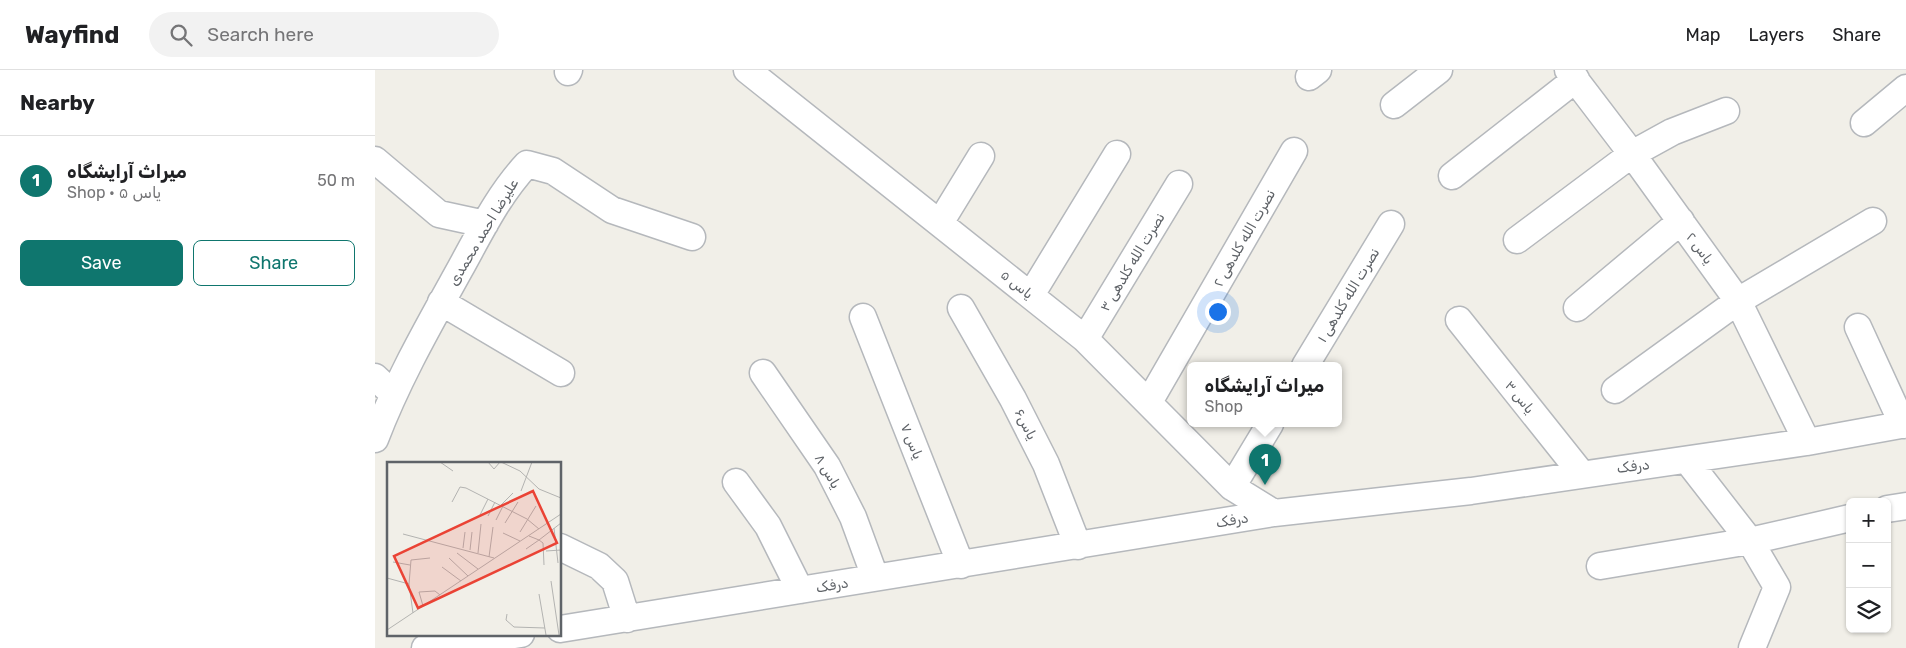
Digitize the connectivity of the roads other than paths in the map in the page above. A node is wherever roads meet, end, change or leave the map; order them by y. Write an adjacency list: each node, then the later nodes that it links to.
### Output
1 (747, 70): 17 (street, یاس ۵)
2 (1439, 70): 5 (street)
3 (1572, 74): 10 (street, یاس ۲); 13 (street)
4 (1906, 88): 7 (street)
5 (1394, 105)
6 (1726, 110): 10 (street)
7 (1864, 123)
8 (1294, 151): 36 (street, نصرت الله کلدهی ۲)
9 (1117, 154): 22 (street)
10 (1632, 154): 15 (street, یاس ۲); 21 (street)
11 (981, 156): 17 (street)
12 (375, 160): 18 (street)
13 (1452, 176)
14 (1179, 184): 30 (street, نصرت الله کلدهی ۳)
15 (1681, 221): 23 (street, یاس ۲); 26 (street)
16 (1873, 221): 23 (street)
17 (940, 223): 22 (street, یاس ۵)
18 (485, 224): 20 (street, علیرضا احمد محمدی); 24 (street, علیرضا احمد محمدی)
19 (1391, 224): 31 (street, نصرت الله کلدهی ۱)
20 (692, 237)
21 (1517, 240)
22 (1031, 295): 30 (street, یاس ۵)
23 (1738, 301): 35 (street); 40 (street, یاس ۲)
24 (441, 302): 32 (street); 34 (street, علیرضا احمد محمدی)
25 (961, 308): 50 (street, یاس۶)
26 (1577, 308)
27 (863, 317): 52 (street, یاس ۷)
28 (1459, 320): 42 (street, یاس ۳)
29 (1858, 327): 37 (street)
30 (1085, 339): 36 (street, یاس ۵)
31 (1307, 362)
32 (561, 373)
33 (763, 373): 54 (street, یاس ۸)
34 (384, 385): 39 (street, علیرضا احمد محمدی)
35 (1615, 390)
36 (1149, 402): 44 (street, یاس ۵)
37 (1904, 425): 40 (street, درفک)
38 (1268, 427): 44 (street)
39 (375, 439)
40 (1807, 442): 41 (street, درفک)
41 (1687, 460): 42 (street, درفک); 49 (street)
42 (1581, 473): 47 (street, درفک)
43 (736, 482): 55 (street)
44 (1232, 487): 47 (street, یاس ۵)
45 (1906, 506): 46 (street)
46 (1891, 509)
47 (1274, 513): 50 (street, درفک)
48 (1846, 519): 49 (street)
49 (1750, 541): 53 (street); 60 (street)
50 (1078, 546): 52 (street, درفک)
51 (561, 547): 56 (street)
52 (961, 565): 54 (street, درفک)
53 (1600, 566)
54 (875, 577): 55 (street, درفک)
55 (800, 590): 56 (street, درفک)
56 (627, 619): 57 (street, درفک)
57 (561, 629)
58 (500, 636): 59 (street)
59 (428, 643)
60 (1752, 648)

